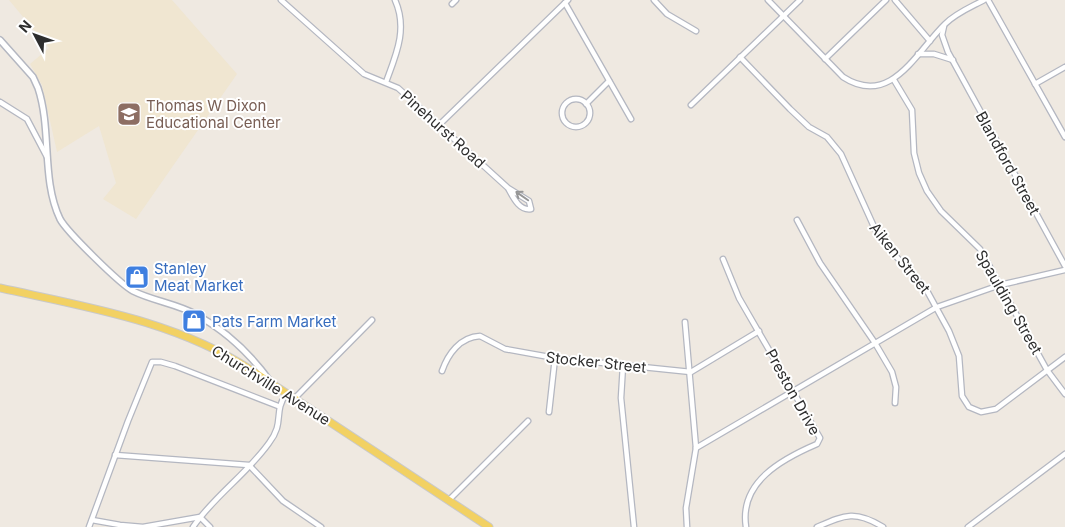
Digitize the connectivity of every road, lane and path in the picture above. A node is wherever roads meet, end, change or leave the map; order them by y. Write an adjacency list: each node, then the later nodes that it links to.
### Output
1 (281, 0): 22 (street, Pinehurst Road)
2 (395, 0): 22 (street)
3 (654, 0): 12 (street)
4 (768, 0): 10 (street)
5 (800, 0): 10 (street)
6 (886, 0): 17 (street)
7 (895, 0): 14 (street)
8 (986, 0): 11 (street); 23 (street)
9 (566, 2): 21 (street); 28 (street)
10 (783, 16): 16 (street); 17 (street)
11 (944, 25): 14 (street); 18 (street, Blandford Street)
12 (696, 31)
13 (0, 40): 30 (street)
14 (930, 41): 15 (street)
15 (918, 54): 18 (street); 20 (street)
16 (740, 57): 26 (street); 37 (street, Aiken Street)
17 (825, 59): 20 (street)
18 (953, 60): 34 (street, Blandford Street)
19 (1065, 67): 23 (street)
20 (894, 80): 35 (street, Spaulding Street)
21 (609, 81): 25 (street); 27 (street)
22 (386, 82): 28 (street, Pinehurst Road)
23 (1035, 84): 29 (street)
24 (0, 102): 30 (street)
25 (586, 104): 25 (street)
26 (690, 105)
27 (632, 119)
28 (439, 125): 31 (street, Pinehurst Road)
29 (1065, 137)
30 (47, 157): 42 (street)
31 (508, 188): 31 (street, Pinehurst Road, one-way to 31)
32 (798, 220): 41 (street)
33 (723, 259): 40 (street, Preston Drive)
34 (1065, 268): 35 (street)
35 (1000, 285): 37 (street); 47 (street, Spaulding Street)
36 (0, 288): 45 (main road, Churchville Avenue)
37 (937, 307): 41 (street); 47 (street, Aiken Street)
38 (372, 320): 54 (street)
39 (685, 322): 49 (street)
40 (759, 331): 49 (street); 51 (street, Preston Drive)
41 (875, 343): 51 (street); 55 (street)
42 (244, 351): 45 (street); 50 (street)
43 (1065, 357): 47 (street)
44 (555, 358): 46 (street, Stocker Street); 48 (street, Stocker Street); 57 (street)
45 (237, 361): 50 (main road, Churchville Avenue)
46 (623, 365): 49 (street, Stocker Street); 71 (street)
47 (1047, 370): 53 (street, Spaulding Street)
48 (442, 371)
49 (691, 372): 59 (street)
50 (274, 385): 52 (main road, Churchville Avenue)
51 (794, 391): 59 (street); 73 (street, Preston Drive)
52 (286, 394): 54 (main road, Churchville Avenue); 56 (street)
53 (1065, 394)
54 (294, 399): 63 (main road, Churchville Avenue)
55 (895, 403)
56 (278, 406): 61 (street); 62 (street)
57 (548, 412)
58 (528, 421): 63 (street)
59 (696, 448): 72 (street)
60 (1065, 454): 76 (street)
61 (115, 455): 62 (street); 65 (street)
62 (250, 465): 64 (street); 69 (street)
63 (449, 500): 70 (main road, Churchville Avenue)
64 (200, 517): 65 (street); 67 (street); 68 (street)
65 (92, 520): 66 (street)
66 (89, 527)
67 (193, 527)
68 (210, 527)
69 (320, 527)
70 (489, 527)
71 (634, 527)
72 (687, 527)
73 (746, 527)
74 (817, 527): 75 (street)
75 (883, 527)
76 (968, 527)

